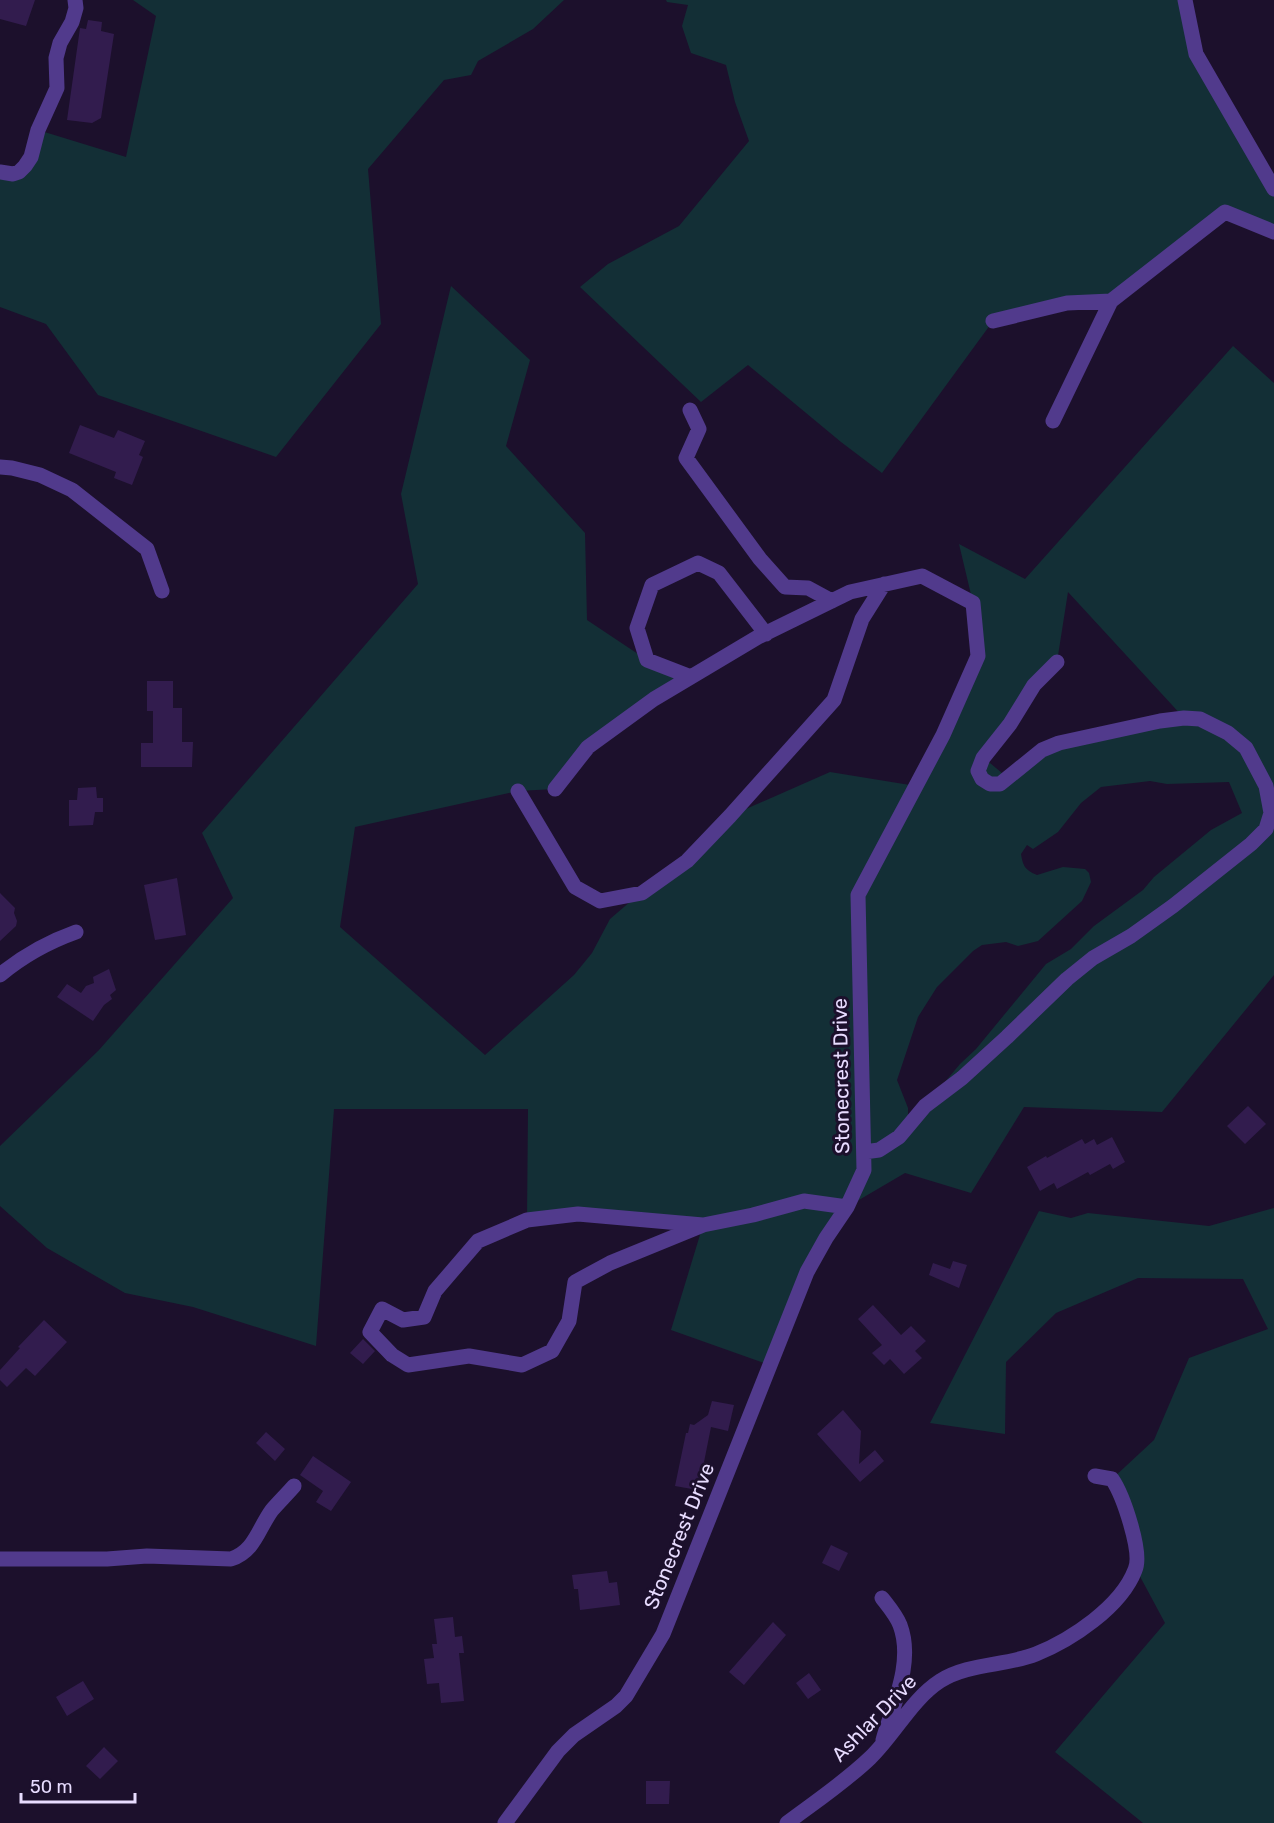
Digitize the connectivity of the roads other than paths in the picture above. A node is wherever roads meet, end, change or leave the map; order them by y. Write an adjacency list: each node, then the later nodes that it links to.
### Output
1 (75, 0): 3 (street)
2 (1185, 0): 4 (street)
3 (0, 172)
4 (1274, 189)
5 (1274, 232): 6 (street)
6 (1111, 301): 7 (street); 9 (street)
7 (993, 321)
8 (690, 410): 13 (street)
9 (1053, 421)
10 (0, 467): 12 (street)
11 (884, 584): 13 (street, Stonecrest Drive); 18 (street); 21 (street, Stonecrest Drive)
12 (162, 591)
13 (832, 601): 14 (street, Stonecrest Drive)
14 (766, 634): 16 (street); 16 (street)
15 (1057, 662): 21 (street)
16 (691, 677): 17 (street)
17 (555, 789)
18 (518, 791)
19 (76, 932): 20 (street)
20 (0, 975)
21 (864, 1152): 22 (street, Stonecrest Drive)
22 (847, 1208): 23 (street); 29 (street, Stonecrest Drive)
23 (703, 1225): 23 (street)
24 (1095, 1476): 28 (street, Ashlar Drive)
25 (294, 1486): 26 (street)
26 (0, 1559)
27 (882, 1598): 28 (street)
28 (881, 1745): 30 (street, Ashlar Drive)
29 (505, 1823)
30 (787, 1823)

